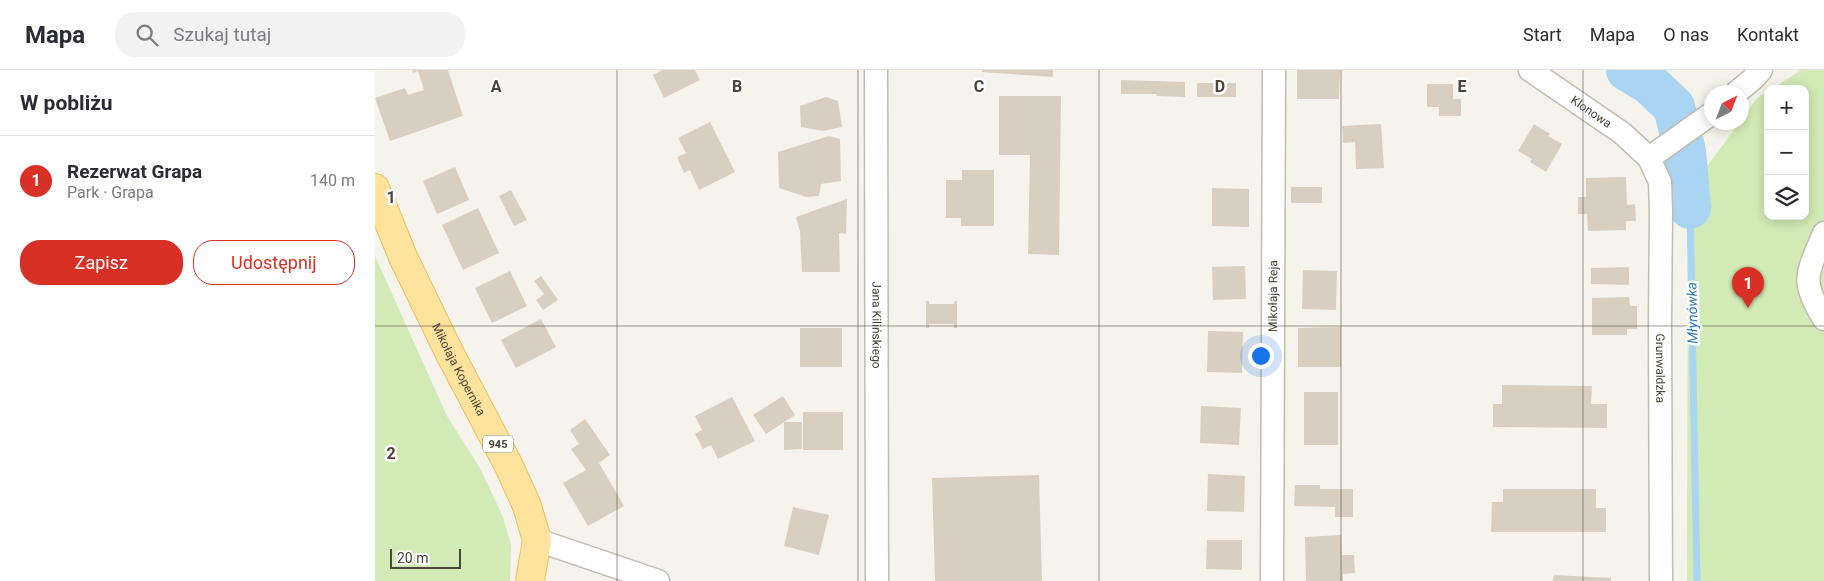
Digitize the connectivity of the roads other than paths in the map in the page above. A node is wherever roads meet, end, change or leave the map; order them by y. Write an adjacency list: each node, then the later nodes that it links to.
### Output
1 (876, 70): 12 (street, Jana Kilińskiego)
2 (1274, 70): 13 (street, Mikołaja Reja)
3 (1530, 70): 5 (street, Klonowa)
4 (1704, 119): 5 (street)
5 (1649, 158): 14 (street, Grunwaldzka)
6 (375, 188): 9 (main road, Mikołaja Kopernika / 945)
7 (1824, 233): 8 (street)
8 (1824, 319)
9 (537, 540): 10 (main road, Mikołaja Kopernika / 945); 11 (street)
10 (530, 581)
11 (658, 581)
12 (877, 581)
13 (1272, 581)
14 (1661, 581)

